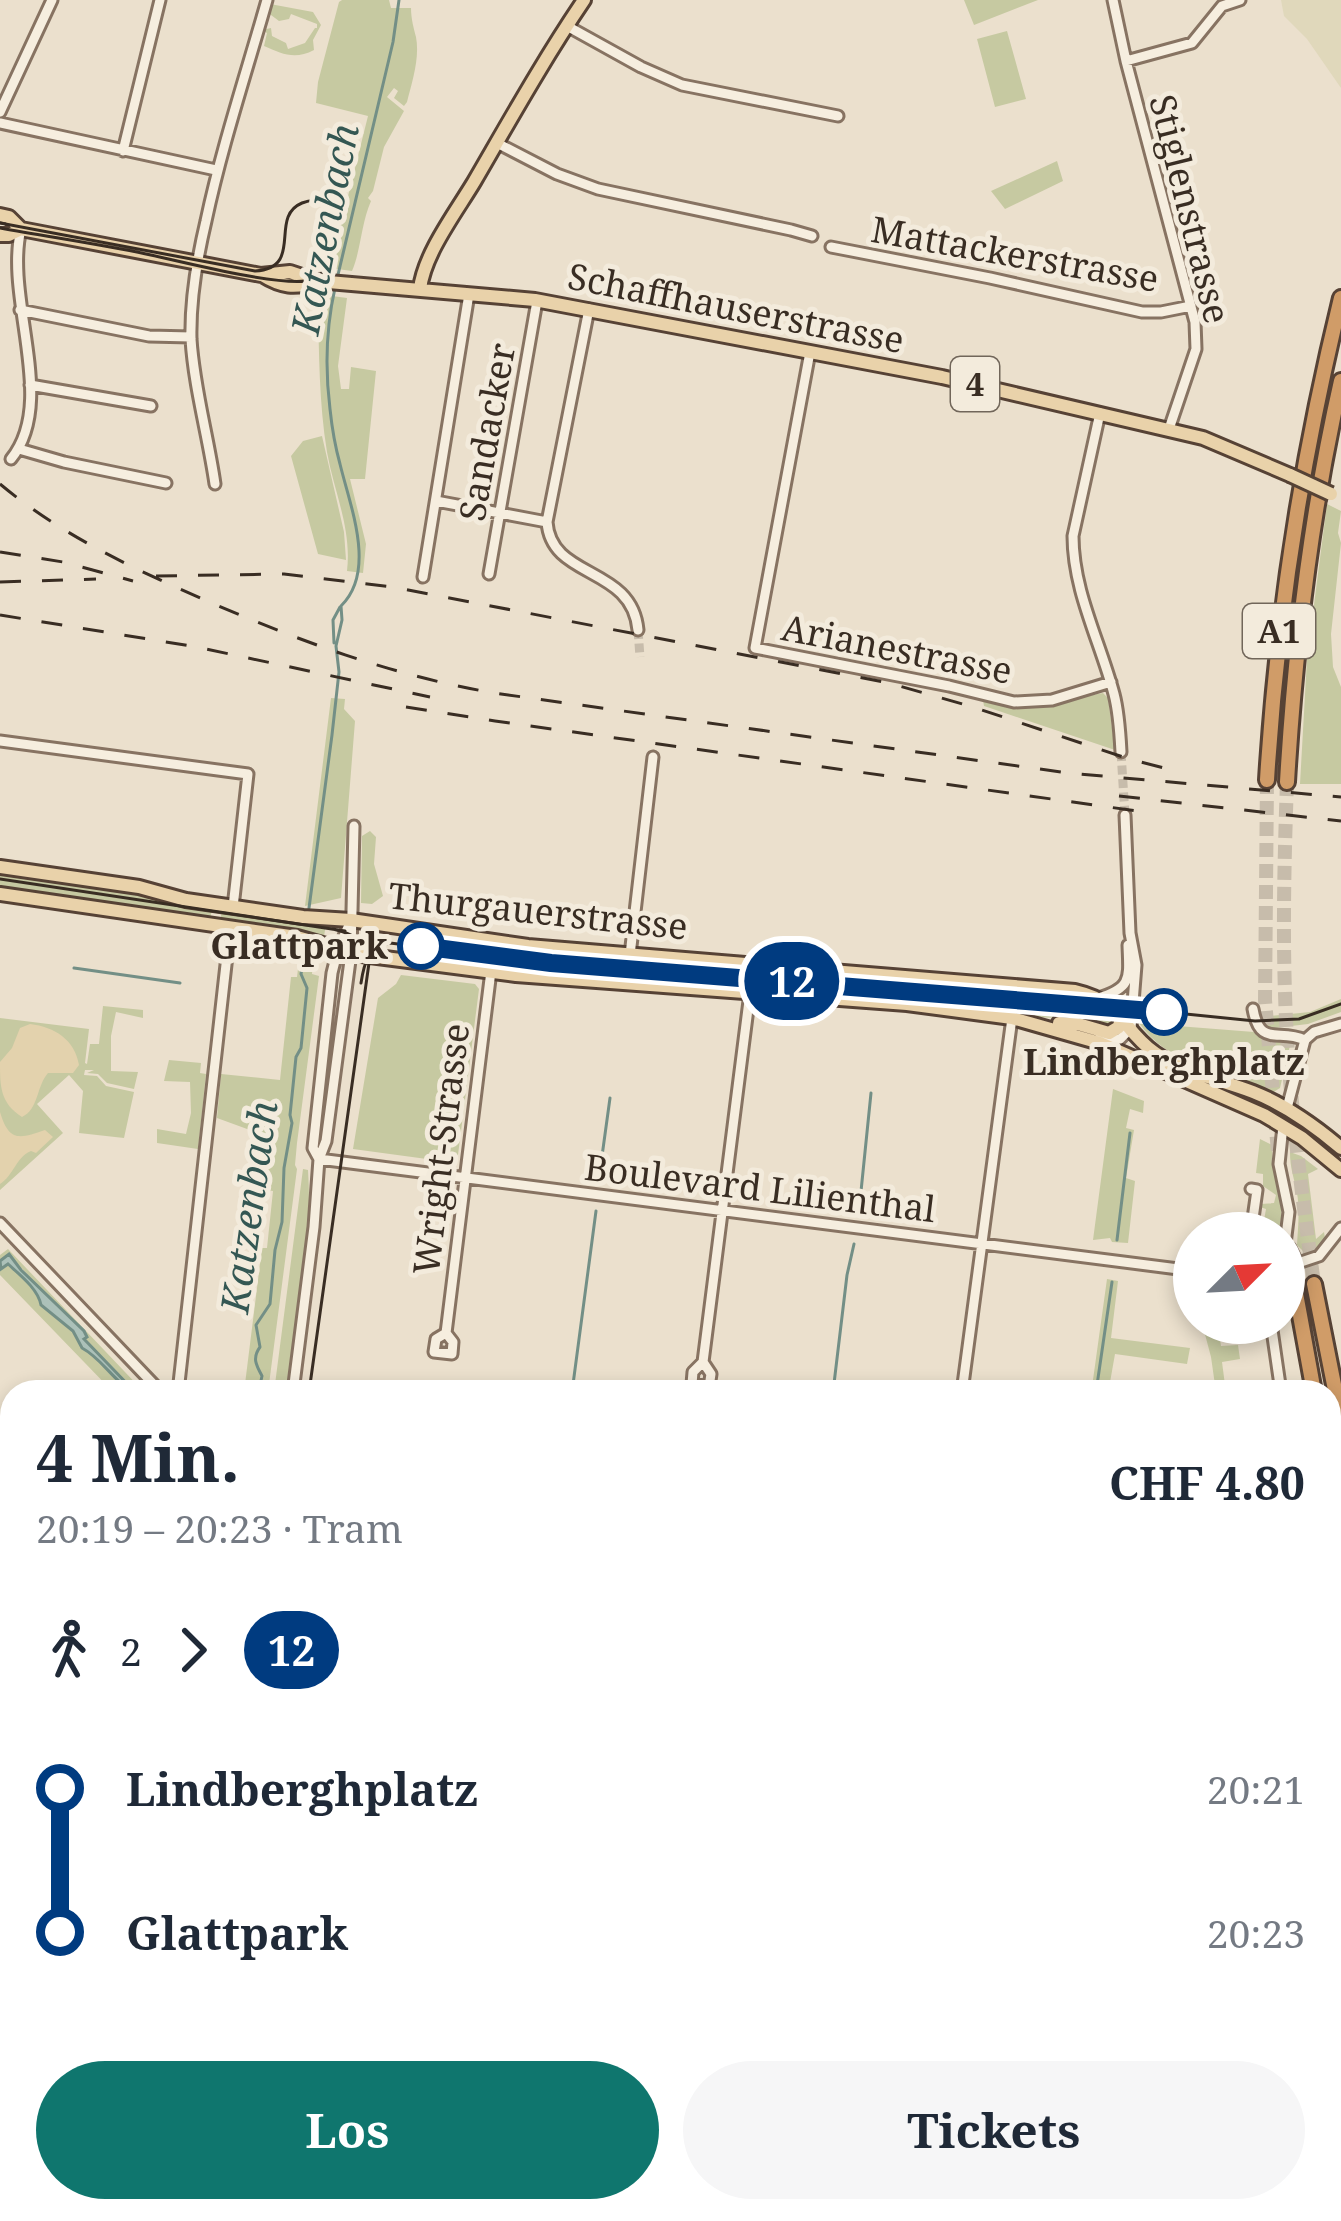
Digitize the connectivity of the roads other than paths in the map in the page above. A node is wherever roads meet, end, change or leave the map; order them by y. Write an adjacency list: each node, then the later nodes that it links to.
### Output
1 (52, 0): 9 (street)
2 (160, 0): 13 (street)
3 (266, 0): 14 (street)
4 (584, 0): 7 (main road)
5 (1113, 0): 8 (street, Stiglenstrasse)
6 (1240, 0): 8 (street)
7 (567, 26): 10 (street); 12 (main road)
8 (1126, 61): 25 (street, Stiglenstrasse)
9 (0, 112)
10 (838, 116)
11 (0, 123): 13 (street)
12 (496, 142): 18 (street); 21 (main road)
13 (123, 151): 14 (street)
14 (216, 170): 20 (street)
15 (0, 215): 16 (main road, Schaffhauserstrasse / 4)
16 (21, 229): 17 (main road, Schaffhauserstrasse / 4); 20 (main road, Schaffhauserstrasse / 4); 27 (street)
17 (0, 235)
18 (812, 236)
19 (831, 247): 25 (street, Mattackerstrasse)
20 (197, 263): 21 (main road, Schaffhauserstrasse / 4); 28 (street)
21 (421, 289): 22 (main road, Schaffhauserstrasse / 4)
22 (470, 294): 24 (main road, Schaffhauserstrasse / 4); 40 (street)
23 (1341, 298): 50 (highway, A1)
24 (537, 301): 26 (main road, Schaffhauserstrasse / 4); 41 (street, Sandacker)
25 (1190, 306): 34 (street, Stiglenstrasse)
26 (589, 309): 29 (main road, Schaffhauserstrasse / 4); 42 (street)
27 (20, 310): 28 (street); 31 (street)
28 (191, 338): 38 (street)
29 (810, 352): 33 (main road, Schaffhauserstrasse / 4); 46 (street, Arianestrasse)
30 (1341, 382): 51 (highway, A1)
31 (30, 385): 32 (street); 35 (street)
32 (151, 406)
33 (1100, 412): 34 (main road, Schaffhauserstrasse / 4); 46 (street)
34 (1169, 429): 39 (main road, Schaffhauserstrasse / 4, bridge)
35 (19, 449): 36 (street); 37 (street)
36 (11, 459)
37 (166, 483)
38 (215, 484)
39 (1336, 496)
40 (436, 501): 41 (street); 44 (street)
41 (499, 513): 42 (street); 43 (street, Sandacker)
42 (548, 522): 45 (street)
43 (489, 574)
44 (423, 577)
45 (638, 629)
46 (1111, 682): 48 (street)
47 (0, 741): 56 (street)
48 (1121, 752)
49 (653, 757): 62 (street)
50 (1267, 780)
51 (1286, 782)
52 (1125, 815): 59 (street)
53 (354, 826): 57 (street)
54 (0, 868): 56 (main road, Thurgauerstrasse)
55 (0, 894): 58 (main road, Thurgauerstrasse)
56 (232, 907): 57 (main road, Thurgauerstrasse)
57 (351, 920): 60 (main road, Thurgauerstrasse); 61 (street)
58 (230, 929): 61 (main road, Thurgauerstrasse); 98 (street)
59 (1130, 934): 67 (street); 75 (street)
60 (528, 946): 62 (main road, Thurgauerstrasse); 64 (main road)
61 (344, 951): 63 (main road, Thurgauerstrasse); 80 (street)
62 (630, 955): 65 (main road, Thurgauerstrasse)
63 (491, 971): 64 (main road, Thurgauerstrasse); 82 (street, Wright-Strasse)
64 (516, 975): 66 (main road, Thurgauerstrasse)
65 (917, 977): 67 (main road, Thurgauerstrasse); 68 (main road)
66 (750, 993): 68 (main road, Thurgauerstrasse); 84 (street)
67 (1098, 998): 70 (main road, Thurgauerstrasse)
68 (907, 1004): 71 (main road, Thurgauerstrasse)
69 (1253, 1010): 76 (street)
70 (1121, 1016): 74 (main road); 75 (main road, Thurgauerstrasse)
71 (1012, 1018): 72 (main road, Thurgauerstrasse); 89 (street)
72 (1040, 1024): 74 (main road); 78 (main road, Thurgauerstrasse)
73 (1341, 1024): 76 (street)
74 (1066, 1025): 75 (street)
75 (1131, 1028): 77 (main road, Thurgauerstrasse)
76 (1305, 1040): 77 (street)
77 (1287, 1108): 78 (main road); 79 (main road, Thurgauerstrasse)
78 (1283, 1125): 81 (main road, Thurgauerstrasse); 86 (street)
79 (1341, 1148)
80 (319, 1159): 82 (street, Boulevard Lilienthal); 99 (street)
81 (1341, 1170)
82 (464, 1177): 84 (street, Boulevard Lilienthal); 93 (street, Wright-Strasse)
83 (1251, 1189): 85 (street)
84 (723, 1210): 89 (street, Boulevard Lilienthal); 96 (street)
85 (1254, 1212)
86 (1288, 1212)
87 (0, 1223): 97 (street)
88 (1341, 1228): 90 (street)
89 (982, 1244): 91 (street, Boulevard Lilienthal); 100 (street)
90 (1305, 1261)
91 (1173, 1268)
92 (1314, 1284): 103 (highway)
93 (446, 1333)
94 (1274, 1344): 101 (street)
95 (1303, 1344): 102 (highway)
96 (704, 1362)
97 (150, 1380)
98 (179, 1380)
99 (295, 1380)
100 (964, 1380)
101 (1279, 1380)
102 (1311, 1380)
103 (1333, 1380)

